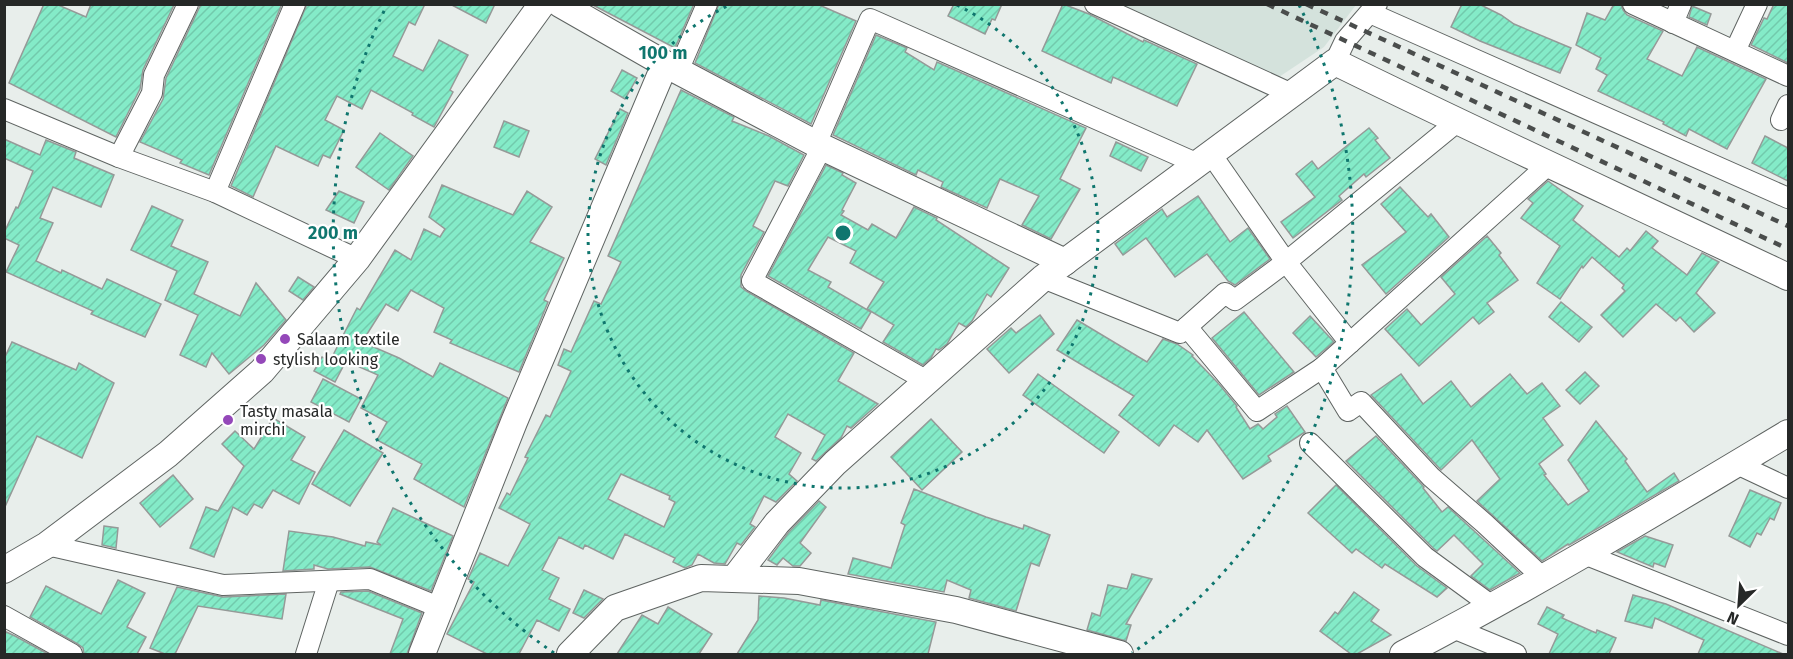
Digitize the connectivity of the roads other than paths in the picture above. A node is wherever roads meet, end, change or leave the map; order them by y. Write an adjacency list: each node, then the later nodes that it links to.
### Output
1 (189, 4): 20 (street)
2 (295, 4): 23 (street)
3 (542, 4): 25 (street)
4 (560, 4): 14 (street)
5 (707, 4): 14 (street)
6 (1095, 4): 16 (street)
7 (1634, 4): 11 (street)
8 (1681, 4): 11 (street)
9 (1757, 4): 12 (street)
10 (1373, 9): 13 (street); 24 (street)
11 (1673, 22): 12 (street)
12 (1735, 51): 15 (street)
13 (1335, 62): 16 (street); 18 (street)
14 (671, 67): 19 (street); 45 (street)
15 (1788, 76)
16 (1292, 94): 21 (street)
17 (4, 109): 20 (street)
18 (1457, 122): 22 (street); 27 (street)
19 (819, 145): 21 (street); 26 (street); 33 (street)
20 (119, 157): 23 (street)
21 (1204, 159): 26 (street); 27 (street)
22 (1549, 164): 29 (street); 31 (street)
23 (215, 192): 25 (street)
24 (1788, 198)
25 (357, 259): 38 (street)
26 (1065, 262): 28 (street)
27 (1287, 262): 30 (street); 31 (street)
28 (1043, 278): 30 (street); 33 (street)
29 (1788, 278)
30 (1187, 327): 32 (street)
31 (1350, 343): 32 (street)
32 (1322, 368): 41 (street)
33 (927, 381): 42 (street)
34 (1784, 440): 36 (street)
35 (1310, 442): 44 (street)
36 (1737, 464): 37 (street); 39 (street)
37 (1788, 488)
38 (47, 545): 40 (street); 43 (street)
39 (1584, 554): 41 (street); 48 (street)
40 (4, 570)
41 (1543, 578): 44 (street)
42 (734, 579): 49 (street); 53 (street)
43 (329, 581): 45 (street); 51 (street)
44 (1492, 606): 47 (street)
45 (441, 608): 52 (street)
46 (4, 616): 50 (street)
47 (1453, 628): 54 (street); 55 (street)
48 (1788, 635)
49 (1112, 653)
50 (72, 654)
51 (306, 654)
52 (422, 654)
53 (570, 654)
54 (1403, 654)
55 (1516, 654)

